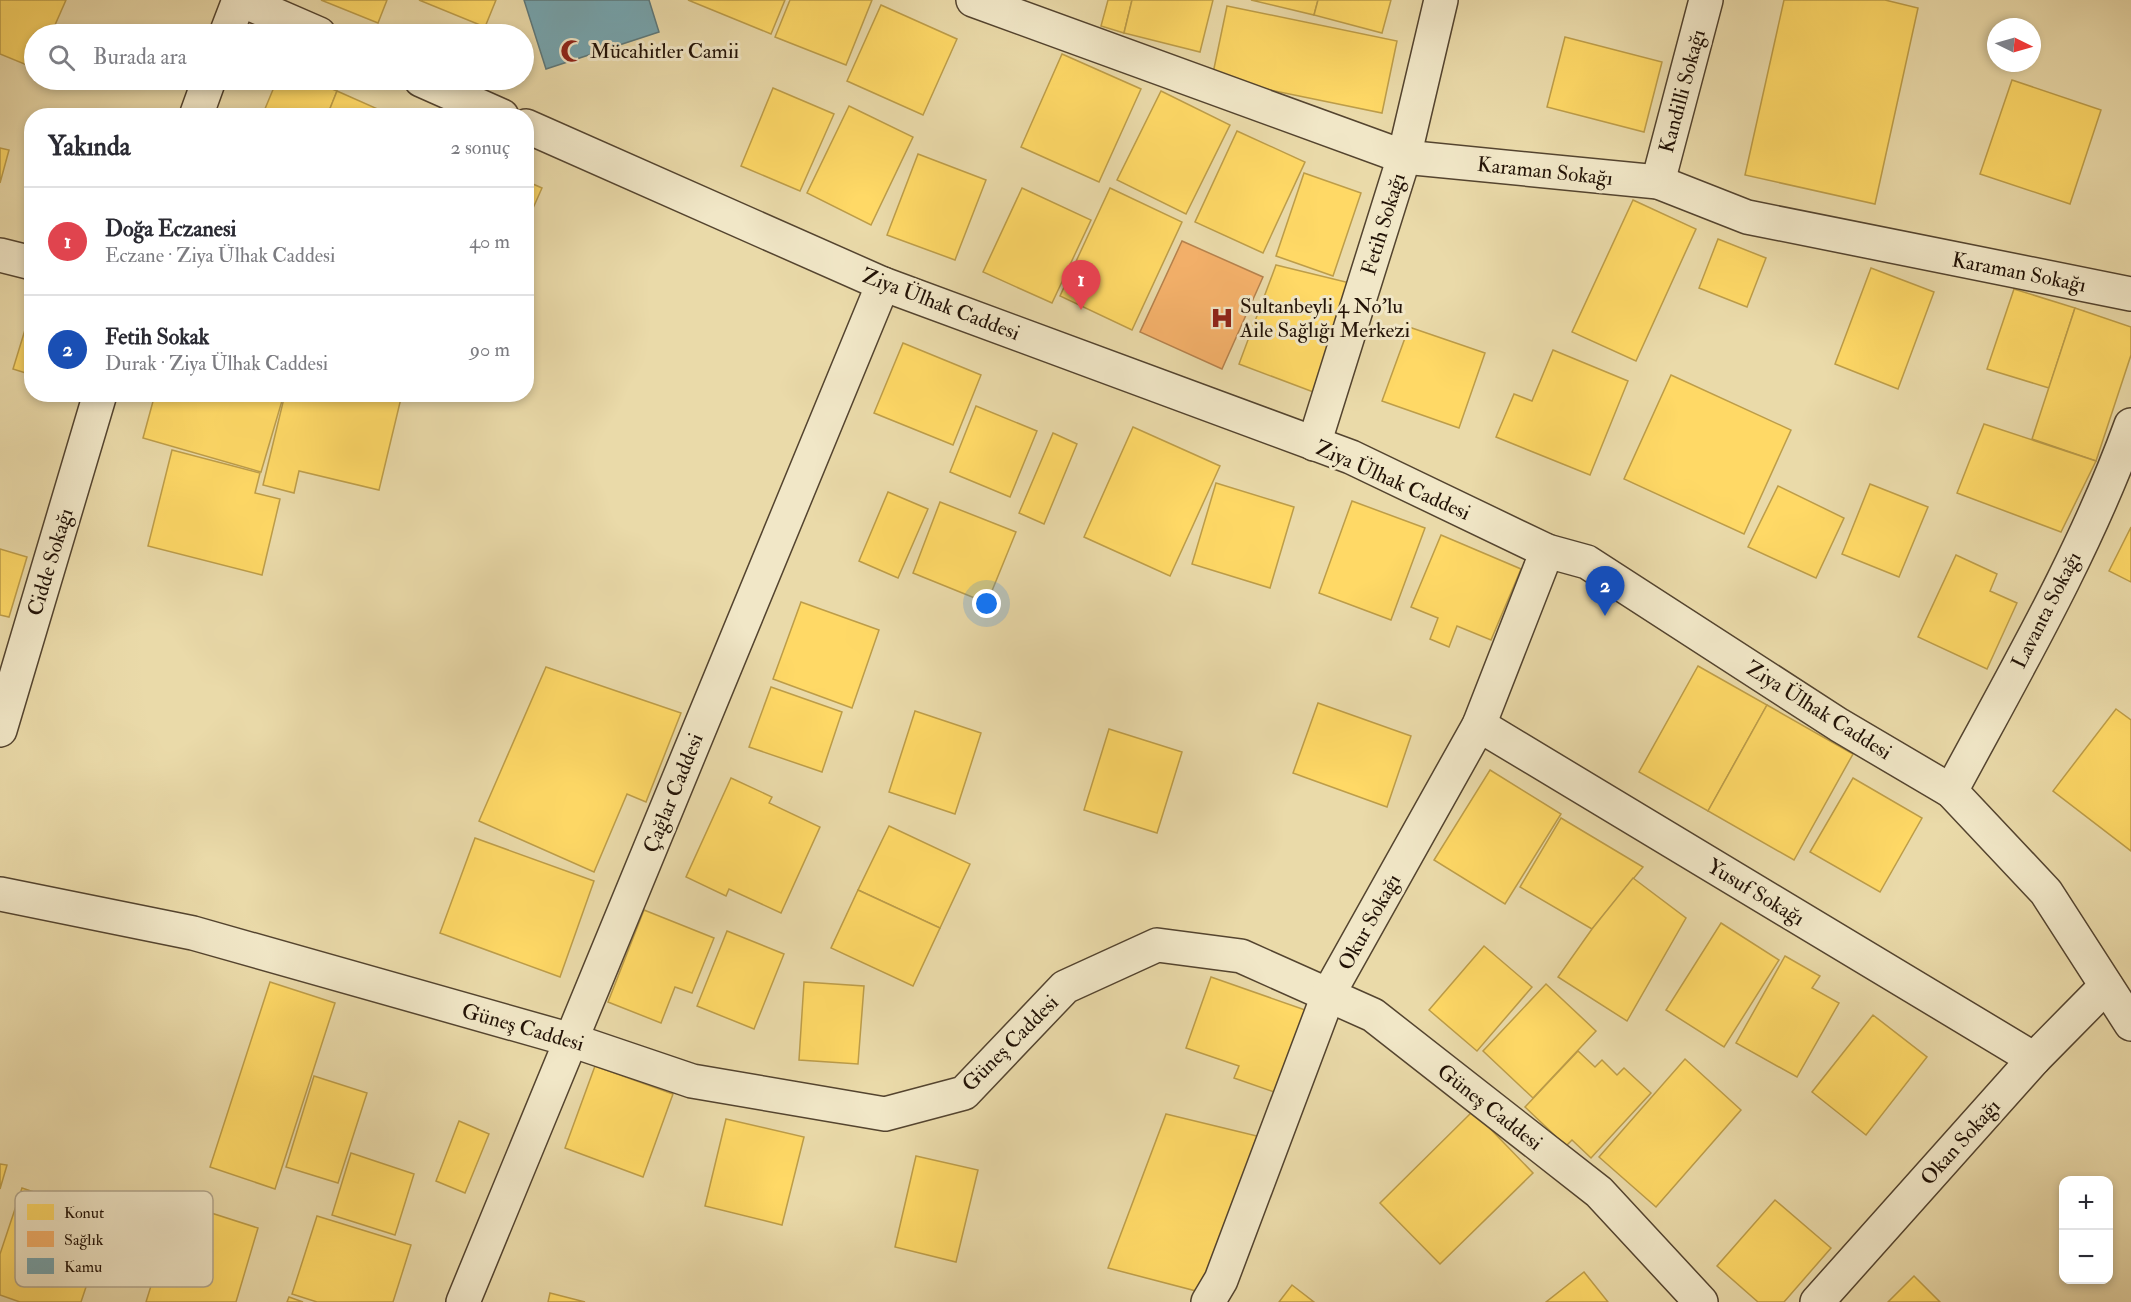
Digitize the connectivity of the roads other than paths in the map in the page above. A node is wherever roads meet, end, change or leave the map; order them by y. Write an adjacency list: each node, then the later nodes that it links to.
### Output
1 (240, 0): 5 (street); 6 (street)
2 (973, 0): 12 (street, Karaman Sokağı)
3 (1441, 0): 12 (street, Fetih Sokağı)
4 (1706, 0): 13 (street, Kandilli Sokağı)
5 (230, 24)
6 (296, 24)
7 (205, 90): 9 (street)
8 (444, 90): 10 (street)
9 (199, 108)
10 (484, 108)
11 (534, 130): 16 (street, Ziya Ülhak Caddesi)
12 (1404, 157): 13 (street, Karaman Sokağı); 20 (street, Fetih Sokağı)
13 (1658, 183): 17 (street, Karaman Sokağı)
14 (0, 255): 15 (street)
15 (24, 261)
16 (883, 284): 20 (street, Ziya Ülhak Caddesi); 29 (street, Çağlar Caddesi)
17 (2131, 294)
18 (98, 402): 23 (street, Cidde Sokağı)
19 (2131, 425): 24 (street, Lavanta Sokağı)
20 (1314, 444): 21 (street, Ziya Ülhak Caddesi)
21 (1547, 551): 22 (street, Okur Sokağı); 24 (street, Ziya Ülhak Caddesi)
22 (1479, 725): 27 (street, Okur Sokağı); 30 (street, Yusuf Sokağı)
23 (0, 730)
24 (1951, 791): 26 (street, Ziya Ülhak Caddesi)
25 (0, 894): 29 (street, Güneş Caddesi)
26 (2106, 986): 28 (street, Ziya Ülhak Caddesi); 30 (street, Okan Sokağı)
27 (1329, 993): 29 (street, Güneş Caddesi); 32 (street, Okur Sokağı); 33 (street, Güneş Caddesi)
28 (2131, 1024)
29 (571, 1040): 31 (street, Çağlar Caddesi)
30 (2034, 1059): 34 (street, Okan Sokağı)
31 (463, 1302)
32 (1208, 1302)
33 (1701, 1302)
34 (1817, 1302)

